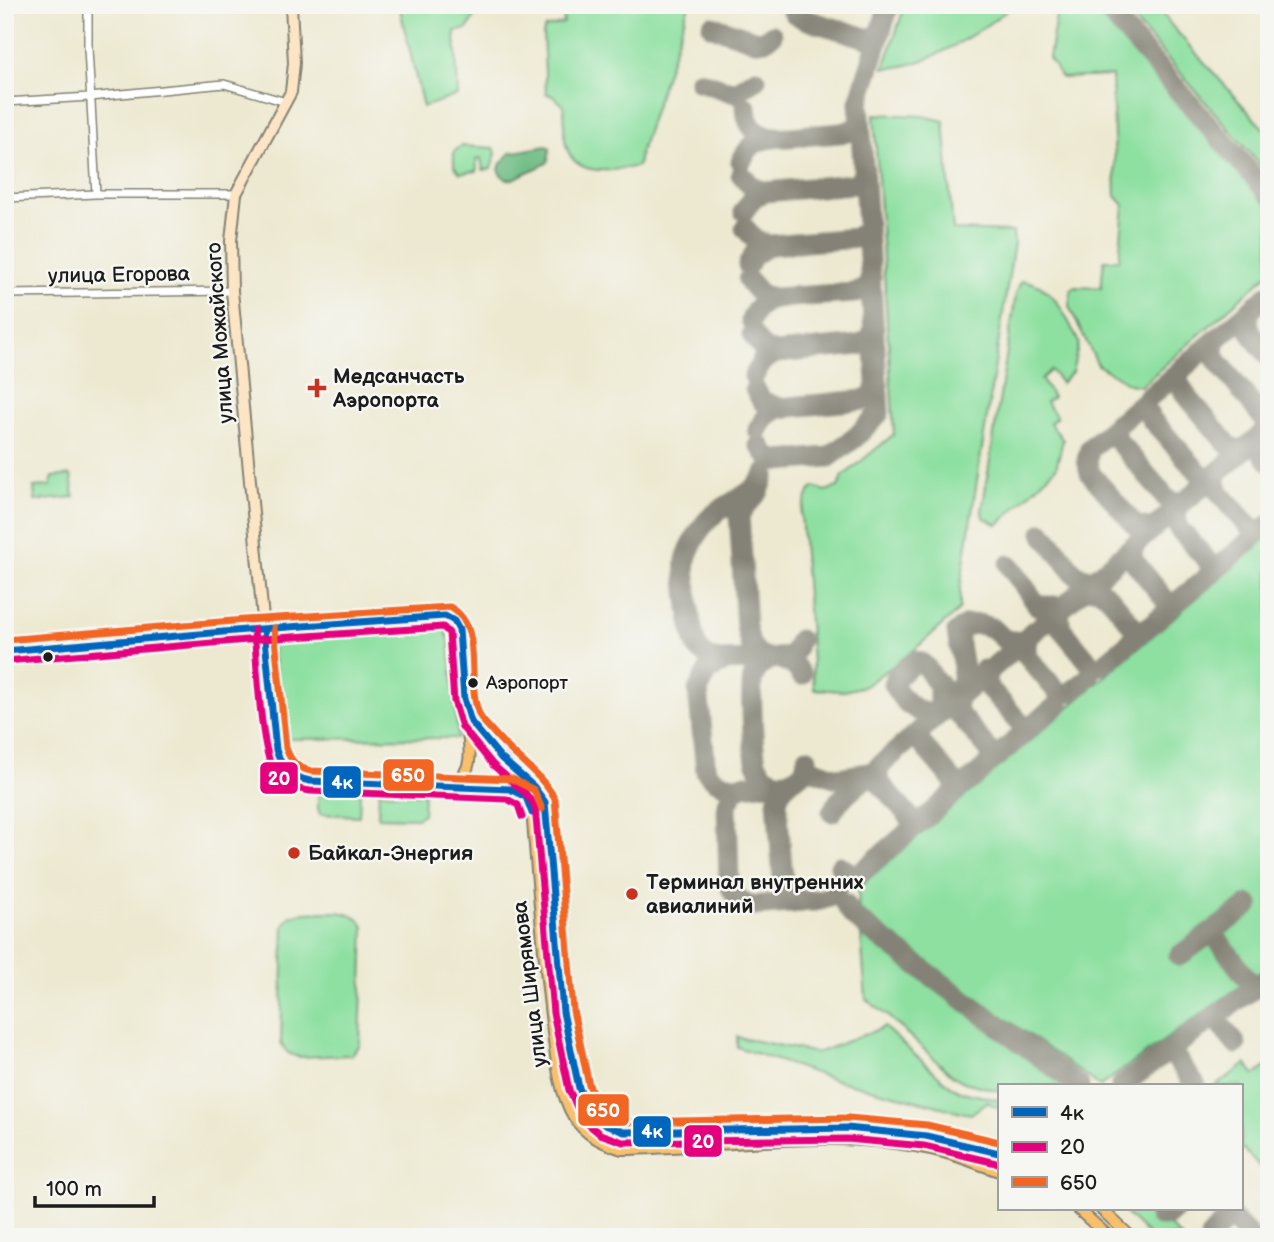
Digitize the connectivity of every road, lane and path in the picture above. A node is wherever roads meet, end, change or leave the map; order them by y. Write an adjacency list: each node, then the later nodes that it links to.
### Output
1 (100, 5): 3 (street)
2 (291, 5): 6 (street, улица Можайского)
3 (88, 6): 4 (street)
4 (90, 97): 5 (street); 6 (street); 7 (street)
5 (5, 102)
6 (285, 102): 8 (street, улица Можайского)
7 (96, 194): 8 (street); 9 (street)
8 (236, 194): 10 (street, улица Можайского)
9 (5, 198)
10 (232, 291): 11 (street, улица Егорова); 12 (street, улица Можайского)
11 (5, 294)
12 (264, 629): 13 (main road, улица Ширямова); 14 (main road, улица Ширямова); 15 (main road, улица Ширямова)
13 (5, 651)
14 (464, 699): 15 (main road); 16 (main road, улица Ширямова)
15 (437, 785): 18 (main road, улица Ширямова)
16 (978, 1148): 17 (main road, улица Ширямова); 18 (main road)
17 (998, 1153)
18 (979, 1164): 19 (main road, улица Ширямова)
19 (998, 1171)
20 (1079, 1210): 22 (main road)
21 (1102, 1210): 24 (main road)
22 (1098, 1232): 23 (main road)
23 (1109, 1237)
24 (1131, 1237)

